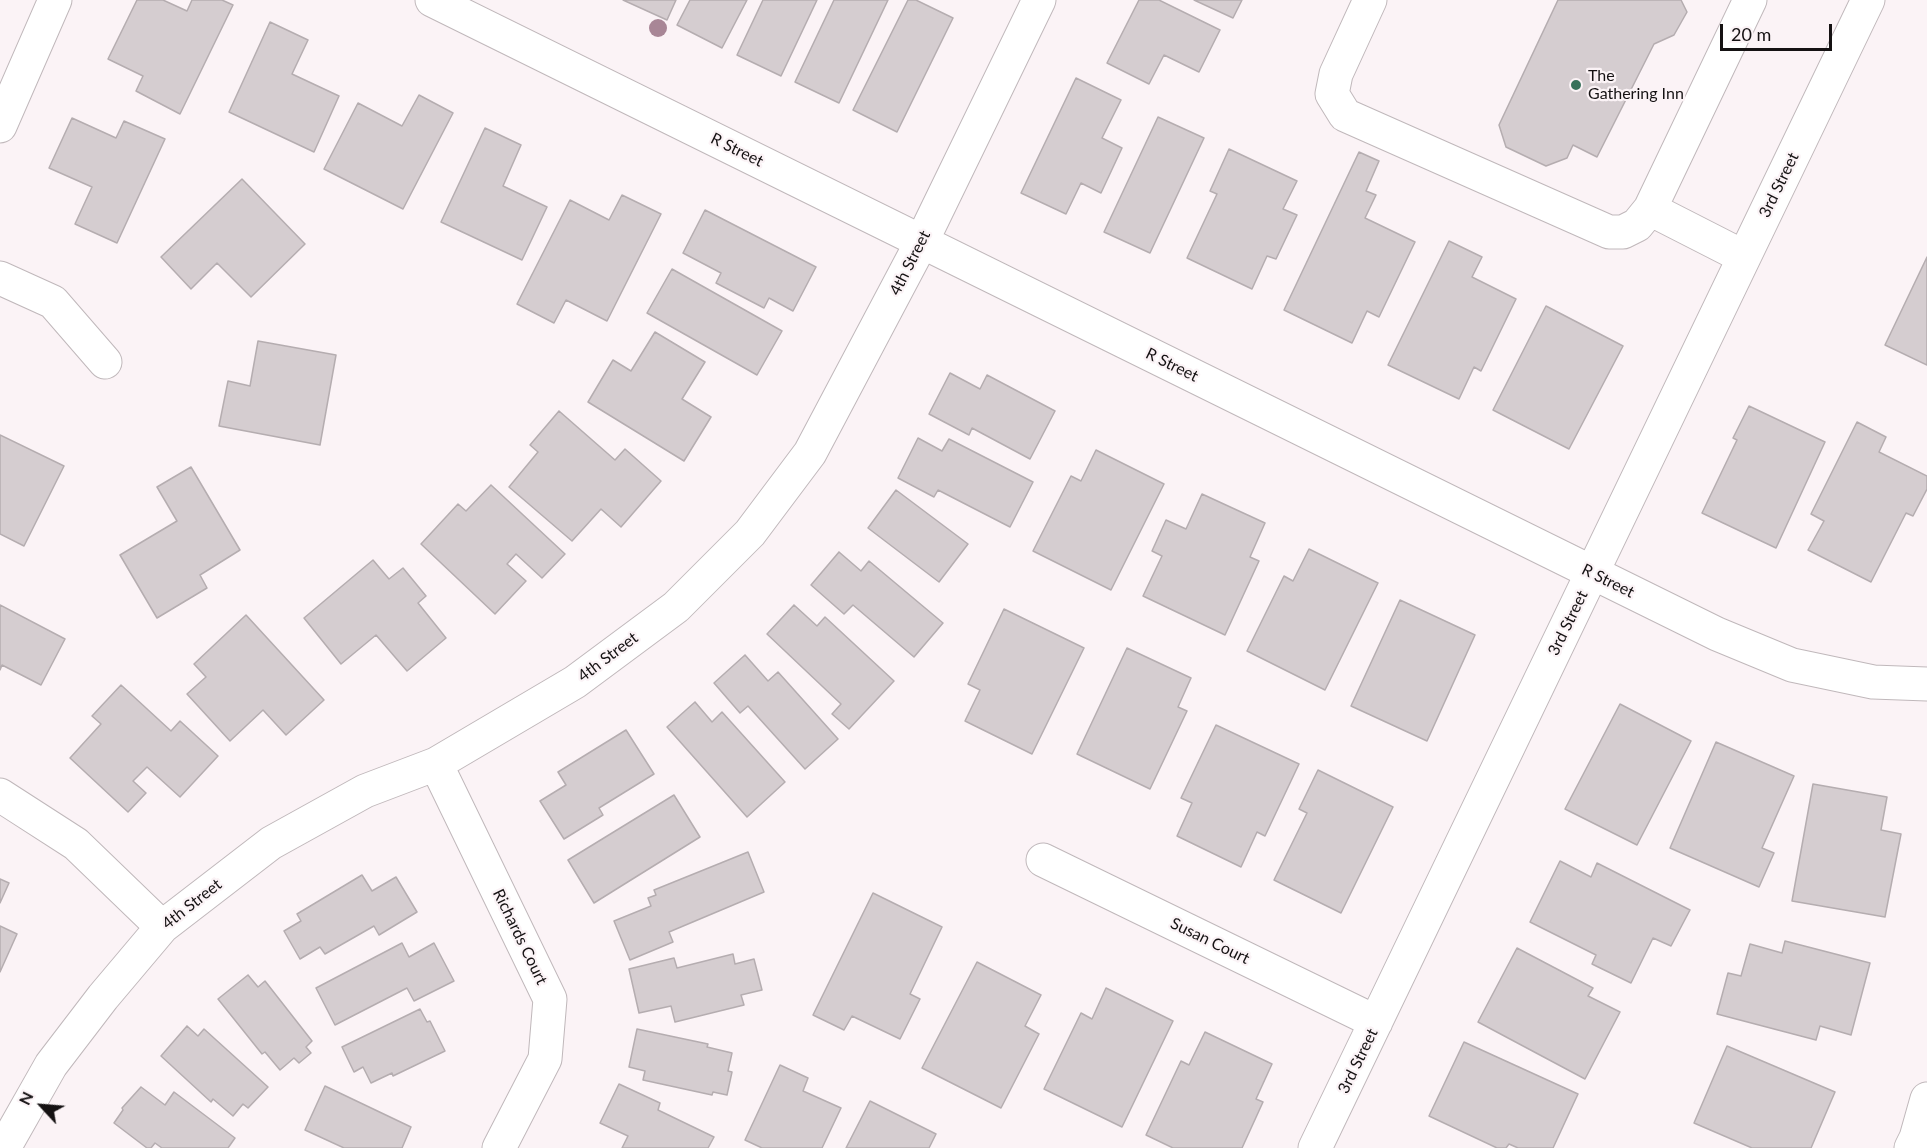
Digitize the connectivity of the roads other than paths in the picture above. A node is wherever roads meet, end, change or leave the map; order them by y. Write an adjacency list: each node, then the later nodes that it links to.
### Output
1 (55, 0): 7 (street)
2 (432, 0): 9 (street, R Street)
3 (1039, 0): 9 (street, 4th Street)
4 (1370, 0): 8 (street)
5 (1750, 0): 8 (street)
6 (1868, 0): 10 (street, 3rd Street)
7 (0, 126)
8 (1650, 209): 10 (street)
9 (922, 241): 13 (street, R Street); 15 (street, 4th Street)
10 (1744, 257): 13 (street, 3rd Street)
11 (0, 278): 12 (street)
12 (105, 362)
13 (1592, 573): 14 (street, R Street); 19 (street, 3rd Street)
14 (1927, 684)
15 (436, 764): 18 (street, 4th Street); 22 (street, Richards Court)
16 (0, 795): 18 (street)
17 (1043, 860): 19 (street, Susan Court)
18 (162, 927): 21 (street, 4th Street)
19 (1376, 1022): 23 (street, 3rd Street)
20 (1927, 1099): 24 (street)
21 (4, 1148)
22 (499, 1148)
23 (1316, 1148)
24 (1911, 1148)

